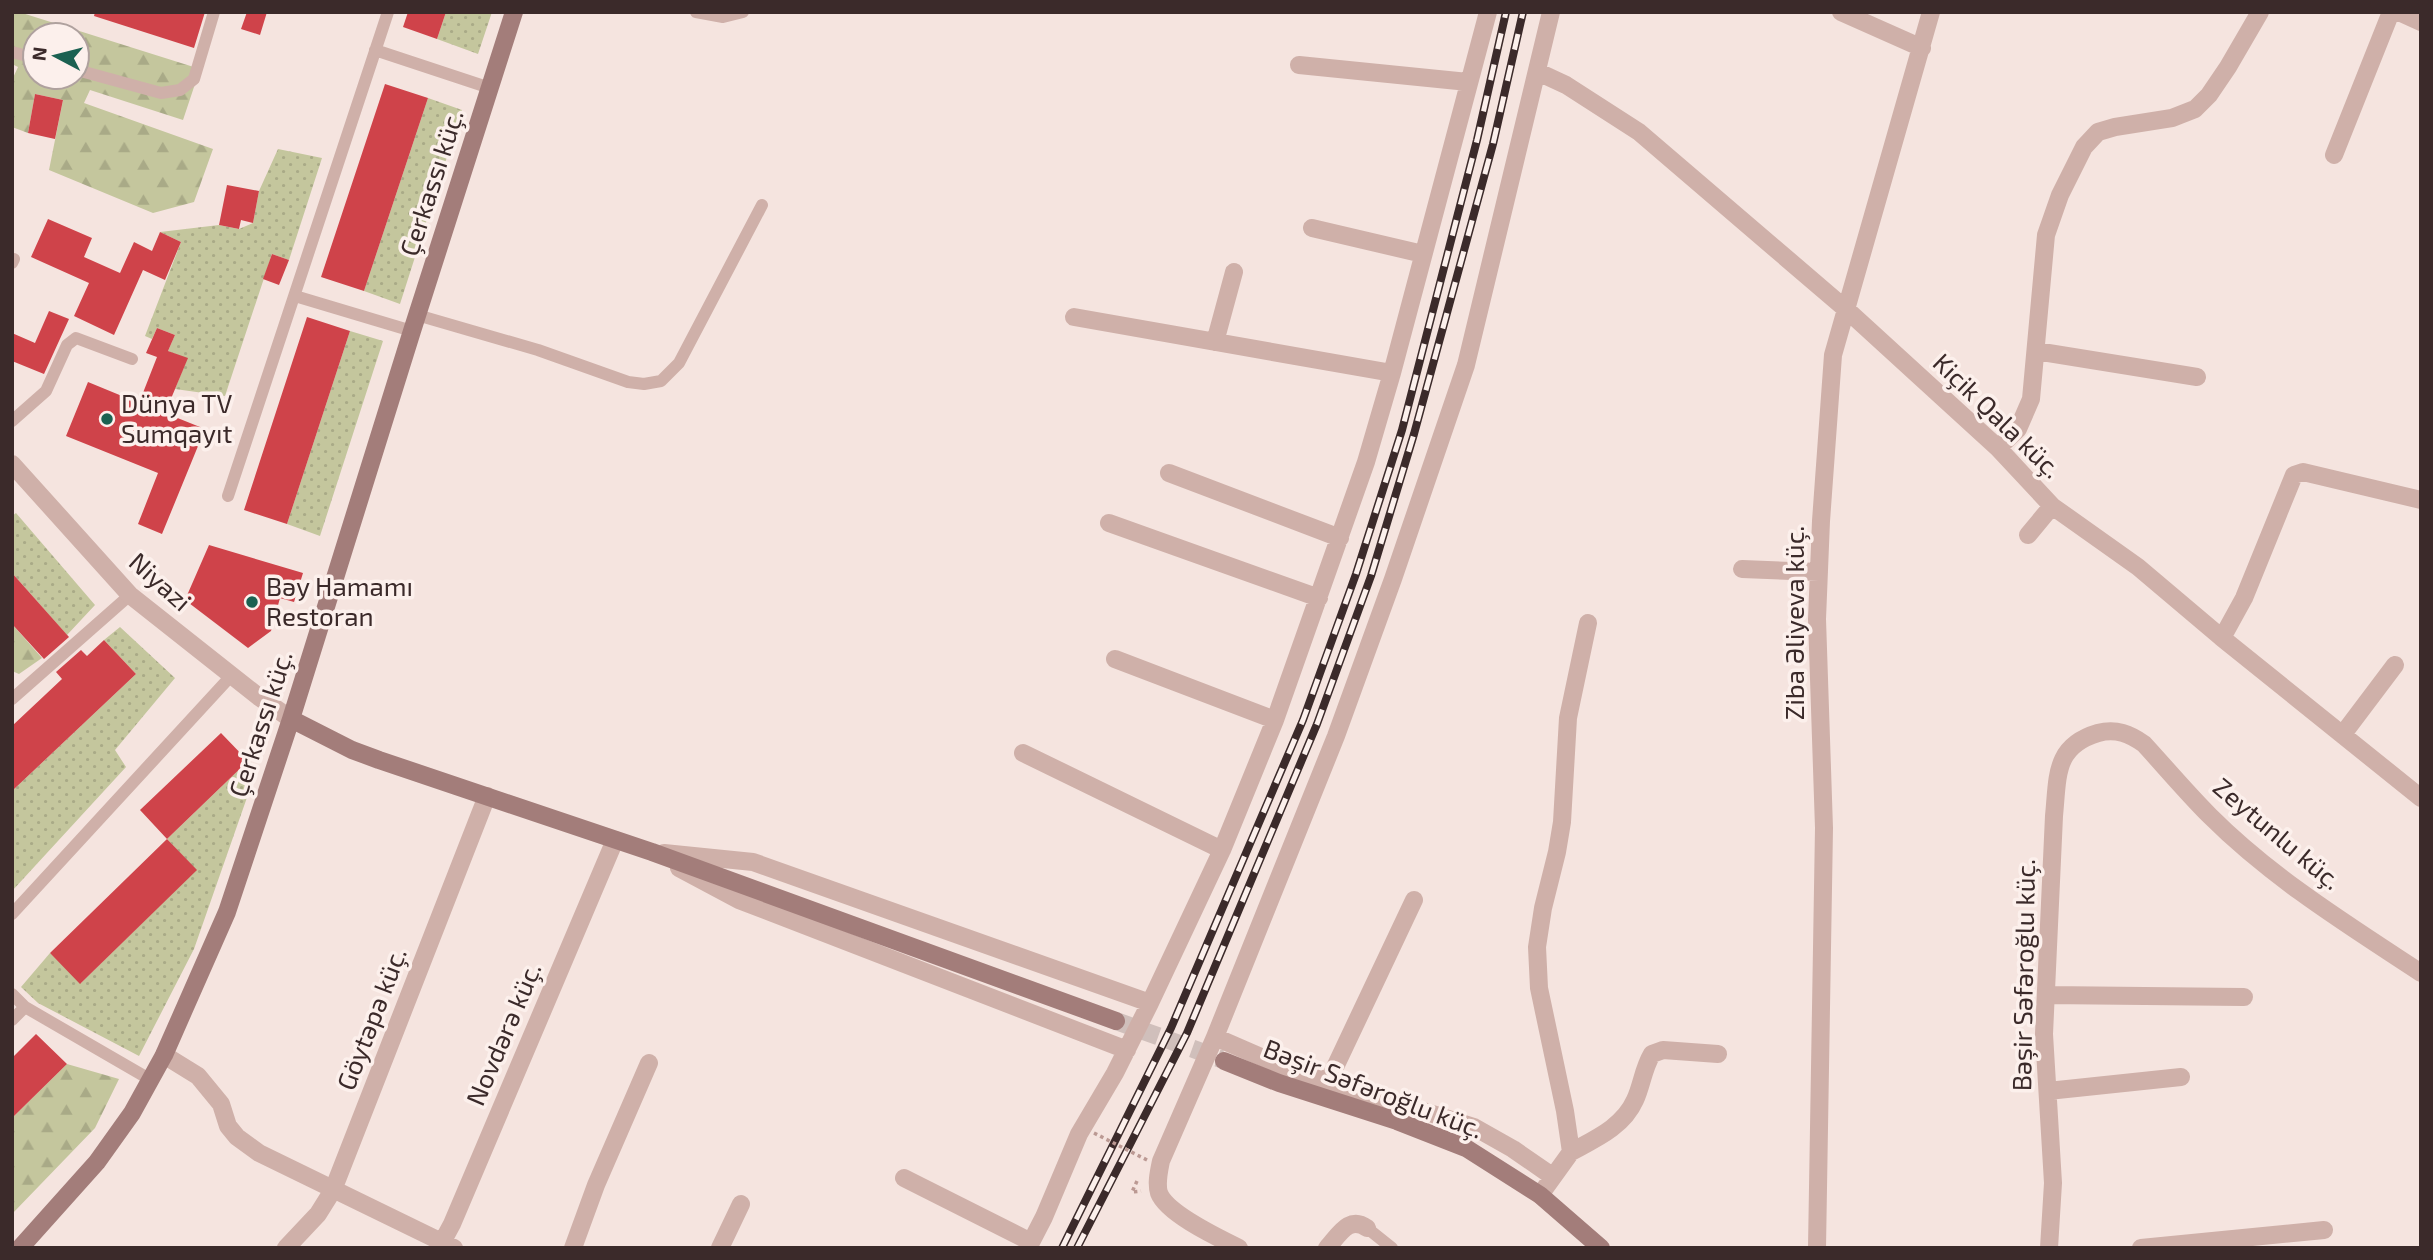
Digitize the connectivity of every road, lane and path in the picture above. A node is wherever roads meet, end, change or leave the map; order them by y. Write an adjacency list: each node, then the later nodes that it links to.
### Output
1 (214, 12): 18 (lane)
2 (388, 12): 15 (lane)
3 (514, 12): 20 (street, Çerkassı küç.)
4 (696, 12): 5 (lane)
5 (743, 12)
6 (1488, 12): 19 (street)
7 (1551, 12): 17 (street)
8 (1841, 12): 14 (street)
9 (1931, 12): 14 (street, Ziba Əliyeva küç.)
10 (2260, 12): 31 (street)
11 (2391, 12): 21 (street)
12 (2399, 12): 13 (street)
13 (2421, 22)
14 (1922, 48): 27 (street, Ziba Əliyeva küç.)
15 (376, 50): 20 (lane); 26 (lane)
16 (1299, 65): 19 (street)
17 (1538, 72): 27 (street, Kiçik Qala küç.); 75 (street)
18 (91, 74)
19 (1468, 82): 24 (street)
20 (490, 88): 29 (street, Çerkassı küç.)
21 (2333, 155)
22 (762, 205): 29 (lane)
23 (1312, 228): 24 (street)
24 (1423, 254): 33 (street)
25 (1234, 272): 30 (street)
26 (295, 296): 29 (lane); 39 (lane)
27 (1847, 311): 36 (street, Kiçik Qala küç.); 46 (street, Ziba Əliyeva küç.)
28 (1074, 317): 30 (street)
29 (415, 323): 55 (street, Çerkassı küç.)
30 (1215, 342): 33 (street)
31 (2036, 351): 34 (street); 36 (street)
32 (132, 359): 35 (lane)
33 (1392, 373): 44 (street)
34 (2197, 377)
35 (12, 421)
36 (1998, 448): 41 (street, Kiçik Qala küç.)
37 (12, 464): 47 (street, Niyazi)
38 (1169, 473): 44 (street)
39 (229, 496)
40 (2421, 500): 50 (street)
41 (2052, 506): 43 (street); 50 (street, Kiçik Qala küç.)
42 (1110, 523): 48 (street)
43 (2028, 535)
44 (1340, 538): 48 (street)
45 (1742, 569): 46 (street)
46 (1819, 572): 105 (street, Ziba Əliyeva küç.)
47 (130, 595): 53 (street, Niyazi); 54 (lane)
48 (1319, 598): 56 (street)
49 (1588, 623): 86 (street)
50 (2222, 638): 58 (street, Kiçik Qala küç.)
51 (1115, 659): 56 (street)
52 (2395, 665): 58 (street)
53 (232, 676): 55 (street, Niyazi); 66 (lane)
54 (12, 699)
55 (291, 719): 60 (street); 77 (street, Çerkassı küç.)
56 (1275, 720): 63 (street)
57 (2107, 730): 67 (street, Zeytunlu küç.); 69 (street, Bəşir Səfəroğlu küç.)
58 (2343, 734): 61 (street, Kiçik Qala küç.)
59 (1023, 753): 63 (street)
60 (487, 796): 62 (street); 90 (street, Göytəpə küç.)
61 (2421, 798)
62 (615, 840): 64 (street); 96 (street, Novdərə küç.)
63 (1222, 850): 71 (street)
64 (652, 852): 71 (street); 74 (street); 76 (street)
65 (1414, 900): 83 (street)
66 (12, 914)
67 (2421, 973)
68 (12, 994): 72 (lane)
69 (2046, 995): 70 (street); 84 (street, Bəşir Səfəroğlu küç.)
70 (2244, 997)
71 (1150, 1003): 76 (street)
72 (24, 1007): 73 (lane); 82 (lane)
73 (12, 1020)
74 (1116, 1021)
75 (1216, 1037): 83 (street); 101 (street)
76 (1127, 1050): 95 (street)
77 (164, 1055): 82 (street, Çerkassı küç.); 90 (street)
78 (1718, 1055): 86 (street)
79 (1224, 1061): 91 (street, Bəşir Səfəroğlu küç.)
80 (649, 1063): 99 (street)
81 (2181, 1077): 84 (street)
82 (151, 1080): 97 (street, Çerkassı küç.)
83 (1328, 1082): 88 (street)
84 (2048, 1091): 106 (street, Bəşir Səfəroğlu küç.)
85 (1094, 1133): 87 (path, bridge)
86 (1571, 1152): 88 (street)
87 (1147, 1160)
88 (1552, 1176): 91 (street)
89 (904, 1178): 95 (street)
90 (333, 1190): 96 (street); 98 (street, Göytəpə küç.)
91 (1540, 1195): 104 (street, Bəşir Səfəroğlu küç.)
92 (741, 1204): 100 (street)
93 (1367, 1228): 102 (street); 103 (lane)
94 (2324, 1230): 107 (street)
95 (1029, 1245)
96 (445, 1246)
97 (20, 1248)
98 (286, 1248)
99 (573, 1248)
100 (720, 1248)
101 (1239, 1248)
102 (1327, 1248)
103 (1392, 1248)
104 (1601, 1248)
105 (1817, 1248)
106 (2049, 1248)
107 (2141, 1248)

